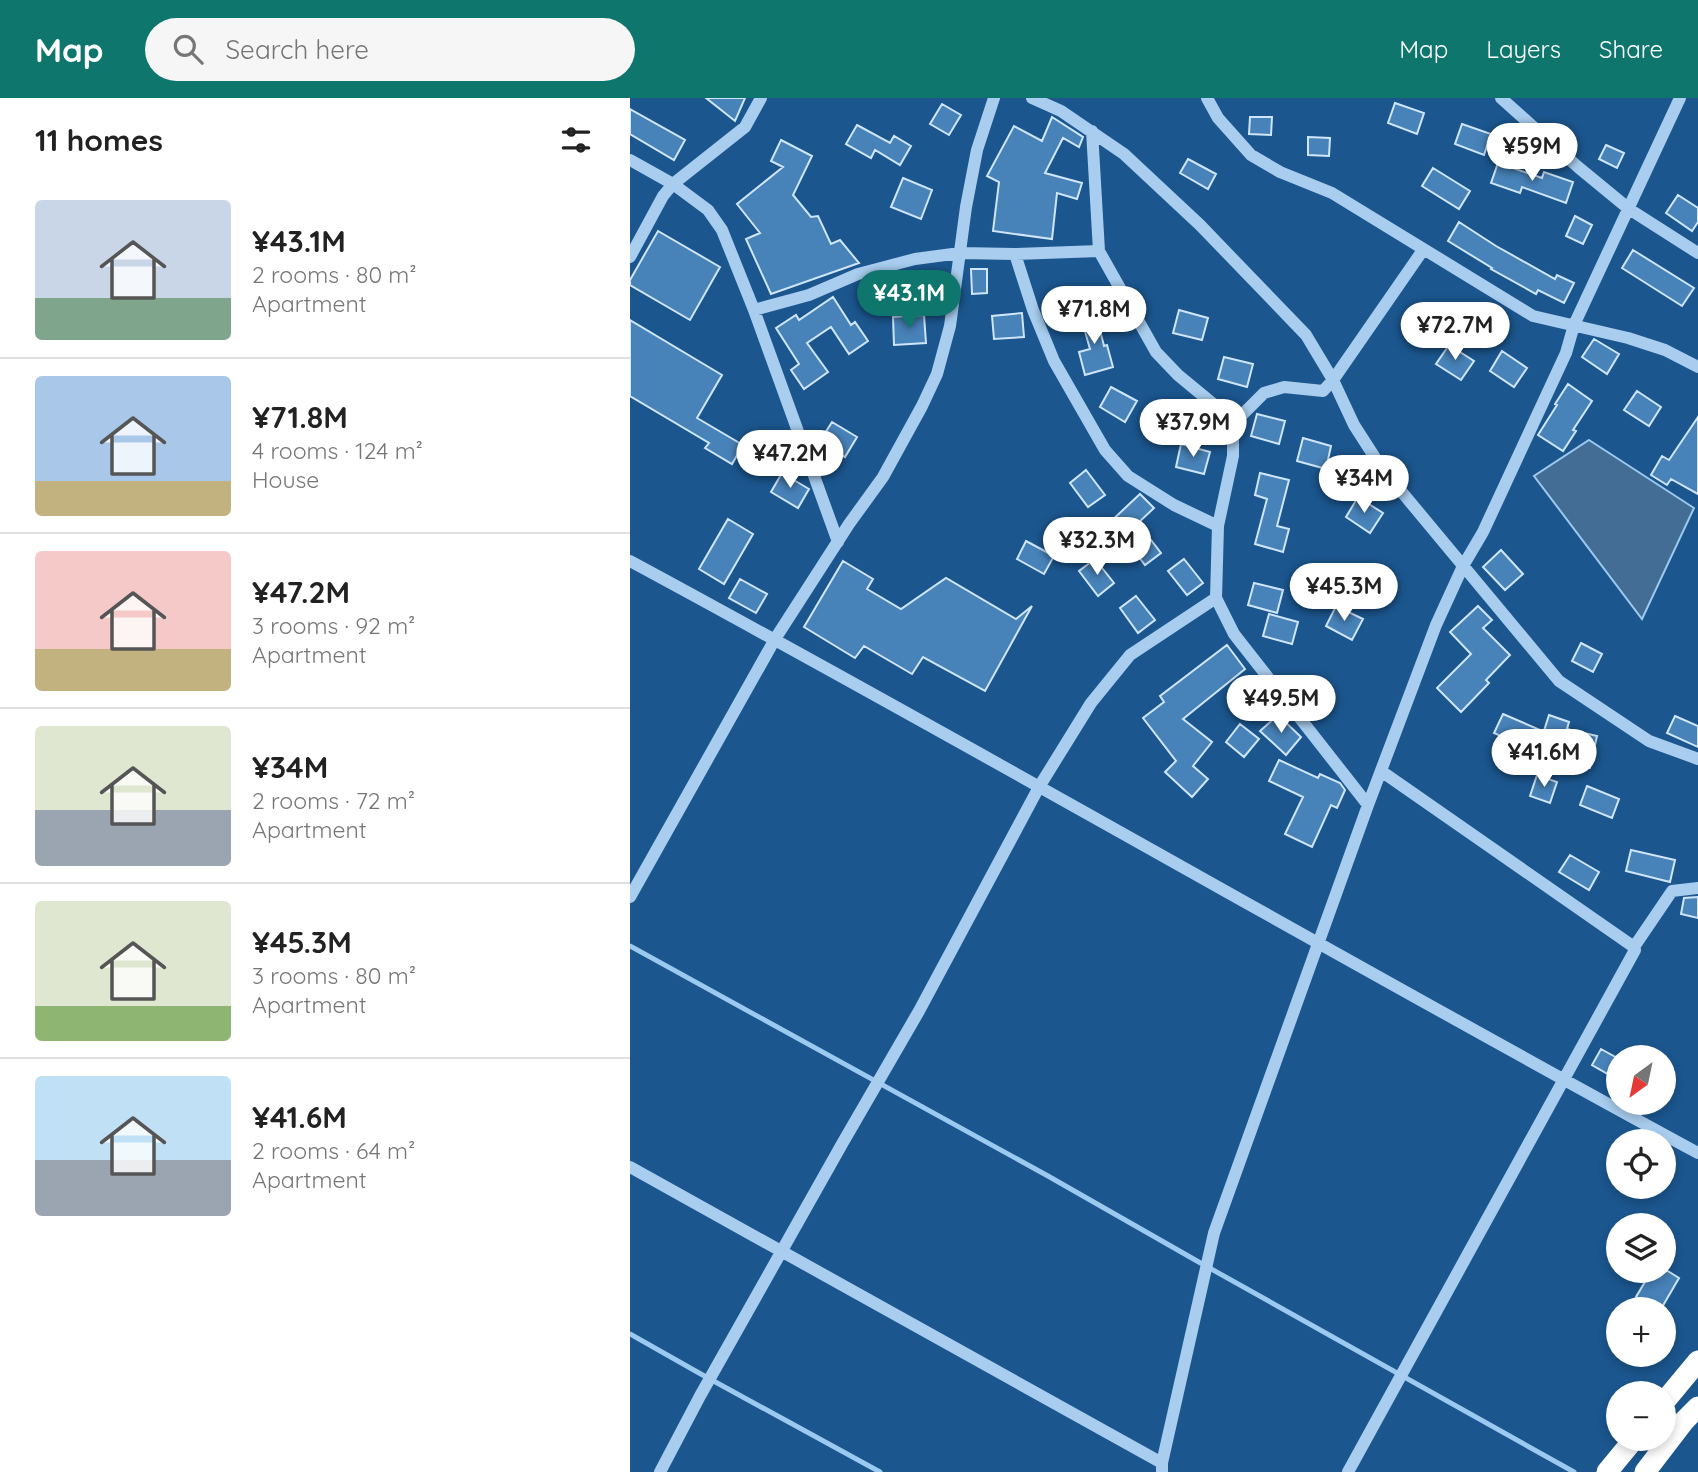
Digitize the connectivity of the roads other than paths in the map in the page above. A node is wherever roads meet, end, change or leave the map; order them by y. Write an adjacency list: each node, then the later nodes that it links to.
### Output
1 (761, 98): 9 (street)
2 (994, 98): 13 (street)
3 (1032, 98): 7 (street)
4 (1208, 98): 11 (street)
5 (1501, 98): 10 (street)
6 (1680, 98): 10 (street)
7 (1092, 131): 12 (street); 20 (street)
8 (630, 160): 9 (street)
9 (673, 184): 16 (street); 17 (street)
10 (1629, 209): 14 (street); 18 (street)
11 (1423, 250): 18 (street); 20 (street)
12 (1099, 251): 15 (street); 21 (street)
13 (960, 253): 15 (street); 17 (street); 23 (street)
14 (1698, 253)
15 (1015, 254): 22 (street)
16 (630, 257)
17 (754, 310): 23 (street)
18 (1574, 325): 19 (street); 25 (street)
19 (1698, 366)
20 (1333, 380): 21 (street); 25 (street)
21 (1235, 422): 22 (street)
22 (1218, 526): 26 (street)
23 (838, 542): 27 (street)
24 (630, 561): 27 (street)
25 (1463, 566): 28 (street); 29 (street)
26 (1216, 598): 30 (street); 31 (street)
27 (775, 639): 30 (street); 33 (street)
28 (1698, 759)
29 (1381, 771): 31 (street); 35 (street)
30 (1039, 787): 34 (street); 39 (street)
31 (1368, 805): 34 (street)
32 (1698, 888): 35 (street)
33 (630, 897)
34 (1319, 943): 36 (street); 44 (street)
35 (1634, 947): 36 (street)
36 (1564, 1080): 37 (street); 46 (street)
37 (1698, 1153)
38 (630, 1167): 39 (street)
39 (782, 1252): 44 (street); 45 (street)
40 (1698, 1361): 41 (highway)
41 (1676, 1388)
42 (1698, 1407): 48 (highway)
43 (1624, 1451): 47 (highway)
44 (1162, 1467)
45 (660, 1472)
46 (1348, 1472)
47 (1607, 1472)
48 (1645, 1472)

